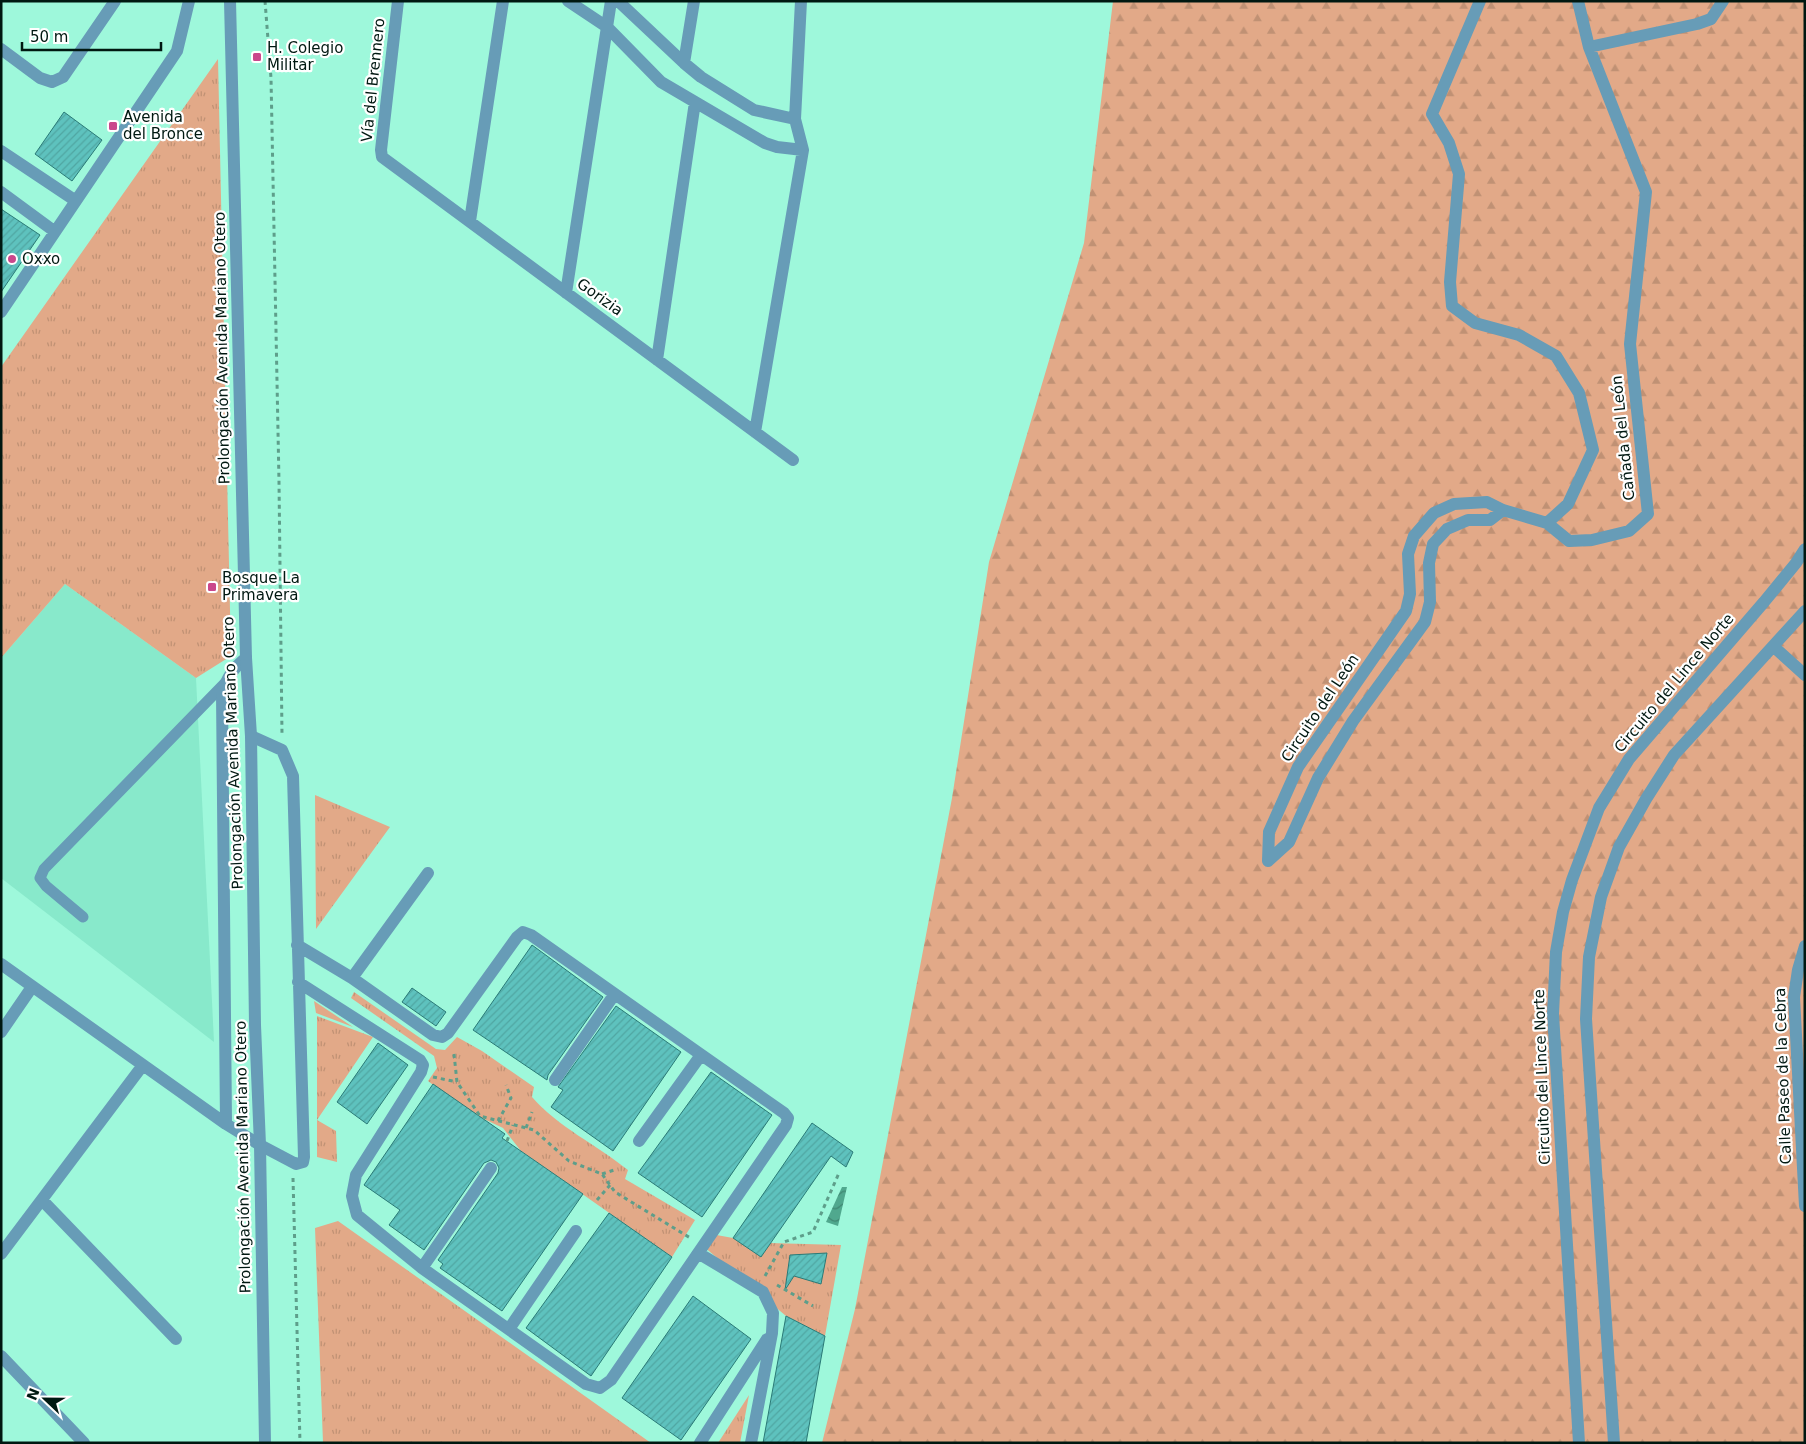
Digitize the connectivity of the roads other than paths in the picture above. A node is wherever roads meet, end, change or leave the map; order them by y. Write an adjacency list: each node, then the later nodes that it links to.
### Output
1 (115, 1): 16 (street)
2 (189, 1): 24 (street)
3 (230, 1): 37 (street, Prolongación Avenida Mariano Otero)
4 (398, 1): 22 (street, Vía del Brennero)
5 (502, 1): 25 (street)
6 (568, 1): 14 (street)
7 (610, 1): 14 (street)
8 (618, 1): 17 (street)
9 (694, 1): 17 (street)
10 (801, 1): 19 (street)
11 (1480, 1): 33 (street, Cañada del León)
12 (1578, 1): 15 (street, Cañada del León)
13 (1723, 1): 15 (street)
14 (607, 26): 18 (street); 27 (street)
15 (1589, 47): 33 (street, Cañada del León)
16 (1, 50)
17 (684, 63): 19 (street)
18 (695, 102): 20 (street); 29 (street)
19 (795, 119): 20 (street)
20 (803, 150): 30 (street)
21 (1, 151): 24 (street)
22 (386, 161): 25 (street, Gorizia)
23 (1, 192): 26 (street)
24 (76, 201): 26 (street)
25 (470, 221): 27 (street, Gorizia)
26 (54, 231): 28 (street)
27 (566, 293): 29 (street, Gorizia)
28 (1, 312)
29 (657, 360): 30 (street, Gorizia)
30 (755, 432): 31 (street, Gorizia)
31 (793, 460)
32 (1503, 510): 32 (street, Circuito del León); 33 (street, Circuito del León)
33 (1548, 524)
34 (1805, 549): 72 (street, Circuito del Lince Norte)
35 (1805, 611): 36 (street)
36 (1772, 646): 38 (street); 73 (street)
37 (246, 658): 39 (street); 40 (street, Prolongación Avenida Mariano Otero)
38 (1805, 675)
39 (225, 683): 42 (lane); 54 (street)
40 (251, 736): 43 (street); 56 (street, Prolongación Avenida Mariano Otero)
41 (428, 873): 46 (street)
42 (83, 917)
43 (298, 945): 46 (street); 47 (street)
44 (1805, 946): 59 (street, Calle Paseo de la Cebra)
45 (1, 964): 48 (street)
46 (352, 978): 49 (street)
47 (298, 982): 56 (street); 63 (street)
48 (32, 987): 50 (street); 52 (street)
49 (614, 995): 51 (street); 53 (street)
50 (1, 1032)
51 (701, 1055): 55 (street); 61 (street)
52 (143, 1065): 54 (street); 58 (street)
53 (555, 1080)
54 (226, 1124): 56 (street)
55 (639, 1141)
56 (260, 1145): 69 (street, Prolongación Avenida Mariano Otero)
57 (491, 1168): 63 (street)
58 (42, 1200): 62 (street); 66 (street)
59 (1805, 1206)
60 (576, 1231): 64 (street)
61 (700, 1249): 64 (street); 65 (street)
62 (1, 1254)
63 (422, 1268): 64 (street)
64 (508, 1328)
65 (772, 1333): 70 (street); 71 (street)
66 (176, 1339)
67 (1, 1356): 68 (street)
68 (84, 1443)
69 (265, 1443)
70 (700, 1443)
71 (751, 1443)
72 (1579, 1443)
73 (1614, 1443)

